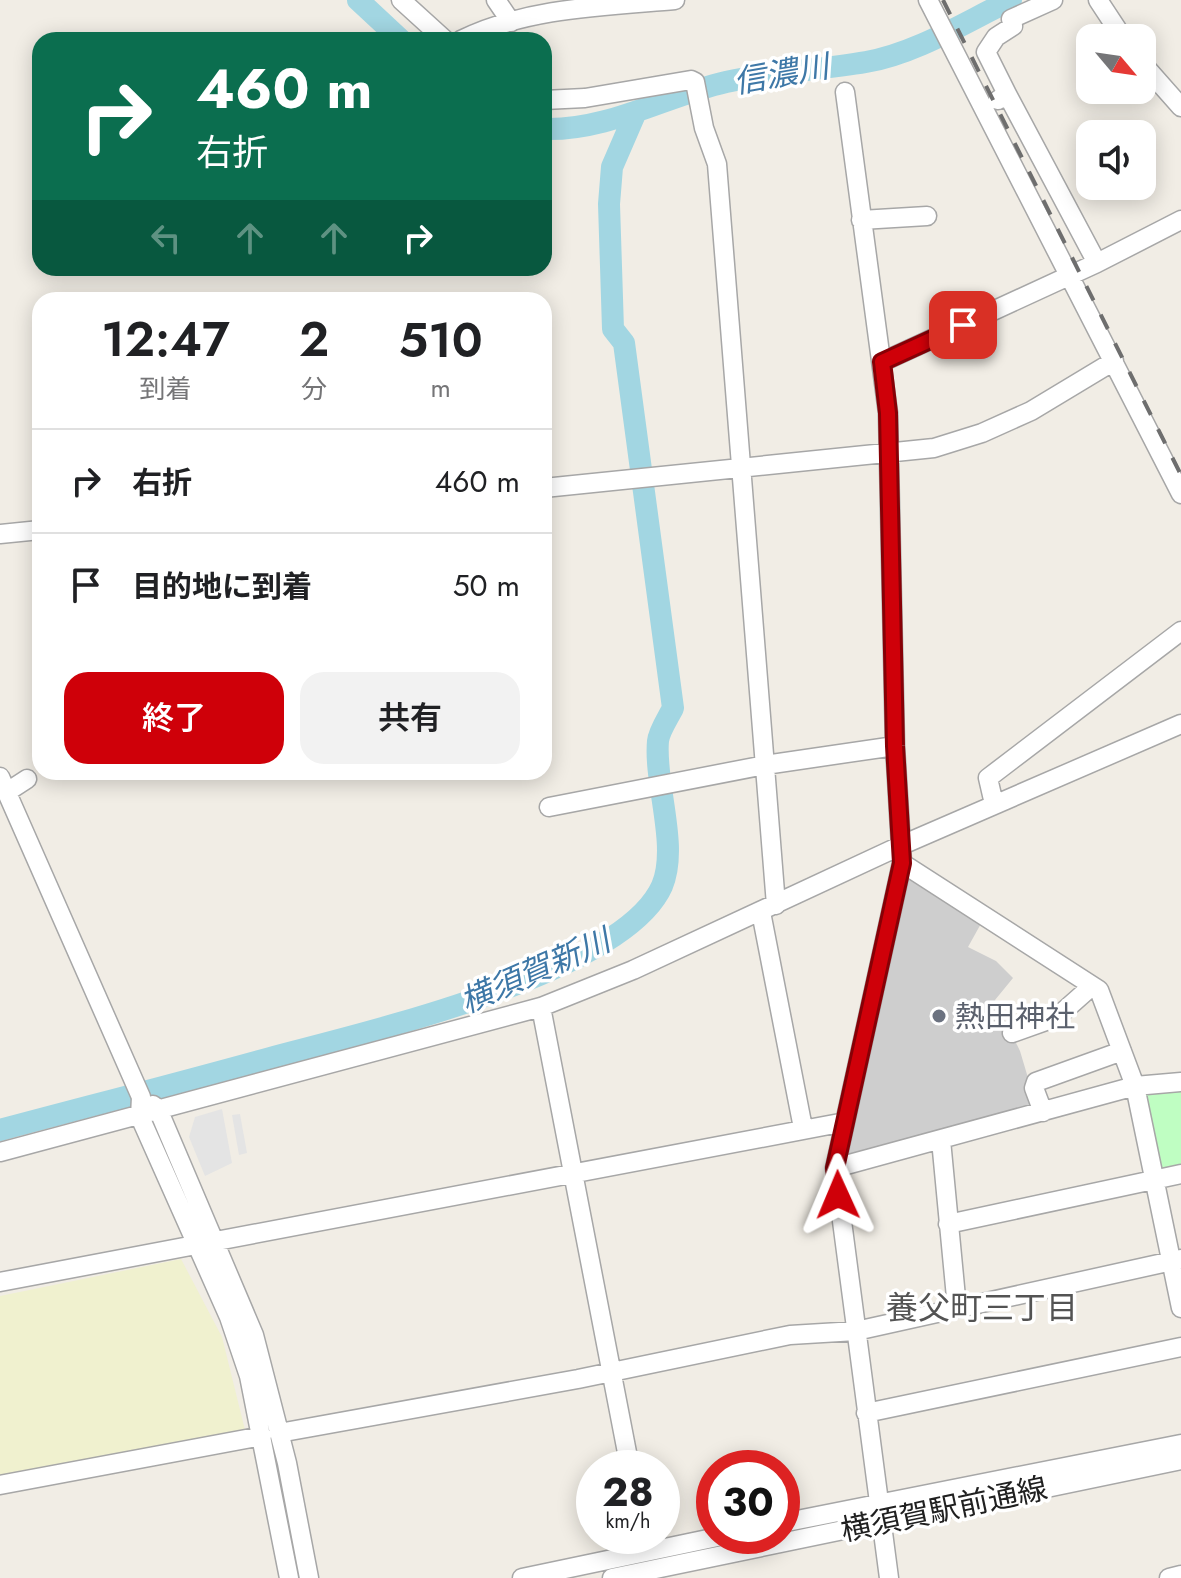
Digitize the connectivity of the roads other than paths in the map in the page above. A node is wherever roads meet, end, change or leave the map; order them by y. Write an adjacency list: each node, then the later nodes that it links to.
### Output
1 (401, 0): 10 (street)
2 (496, 0): 8 (street)
3 (675, 0): 6 (street)
4 (1053, 0): 14 (street)
5 (1098, 0): 9 (street)
6 (588, 3): 8 (street)
7 (931, 6): 17 (street)
8 (511, 22): 11 (street)
9 (1114, 24)
10 (436, 32)
11 (483, 32)
12 (1156, 79): 16 (street)
13 (845, 92): 19 (street)
14 (1007, 94): 17 (street); 21 (street)
15 (552, 100): 26 (street)
16 (1181, 107)
17 (986, 108): 22 (street)
18 (927, 216): 19 (street)
19 (861, 220): 24 (street)
20 (1181, 220): 21 (street)
21 (1097, 263): 22 (street)
22 (1071, 275): 23 (street); 24 (street)
23 (1114, 361): 25 (street); 28 (street)
24 (882, 362): 25 (street)
25 (887, 451): 26 (street); 33 (street)
26 (742, 470): 27 (street); 34 (street)
27 (552, 487)
28 (1181, 494)
29 (32, 531): 30 (street)
30 (0, 534)
31 (1181, 631): 37 (street)
32 (1181, 724): 37 (street)
33 (895, 746): 34 (street); 39 (street)
34 (765, 765): 38 (street); 40 (street)
35 (27, 779): 36 (street)
36 (3, 784): 47 (street)
37 (994, 804): 39 (street)
38 (549, 807)
39 (902, 854): 40 (street); 41 (street); 51 (street)
40 (769, 908): 42 (street); 52 (street)
41 (1092, 986): 43 (street); 44 (street)
42 (541, 1007): 48 (street); 56 (street)
43 (1012, 1033)
44 (1122, 1051): 46 (street); 49 (street)
45 (1181, 1082): 46 (street)
46 (1135, 1086): 49 (street); 58 (street)
47 (138, 1090): 48 (street); 50 (street)
48 (159, 1112): 50 (street); 60 (street)
49 (1043, 1112): 53 (street)
50 (140, 1117): 54 (street); 60 (street)
51 (845, 1122): 52 (street); 55 (street)
52 (803, 1128): 56 (street)
53 (941, 1140): 55 (street); 59 (street)
54 (0, 1152)
55 (835, 1168): 65 (street)
56 (574, 1172): 60 (street); 67 (street)
57 (1181, 1174): 58 (street)
58 (1155, 1178): 59 (street); 61 (street)
59 (948, 1224): 63 (street)
60 (205, 1243): 62 (street); 69 (street)
61 (1176, 1260): 63 (street); 64 (street)
62 (0, 1282)
63 (957, 1308): 65 (street)
64 (1181, 1308)
65 (856, 1331): 67 (street); 68 (street)
66 (1181, 1347): 68 (street)
67 (610, 1372): 69 (street); 71 (street)
68 (866, 1413): 74 (street)
69 (271, 1435): 73 (street); 79 (street); 80 (street)
70 (1181, 1444): 74 (street, 横須賀駅前通線)
71 (626, 1450)
72 (1181, 1460): 74 (street, 横須賀駅前通線)
73 (0, 1485)
74 (879, 1512): 75 (street, 横須賀駅前通線); 77 (street, 横須賀駅前通線); 83 (street)
75 (800, 1521)
76 (696, 1544): 77 (street, 横須賀駅前通線)
77 (649, 1559): 81 (street, 横須賀駅前通線); 82 (street, 横須賀駅前通線)
78 (1181, 1575): 84 (street)
79 (289, 1578)
80 (309, 1578)
81 (522, 1578)
82 (612, 1578)
83 (889, 1578)
84 (1169, 1578)

